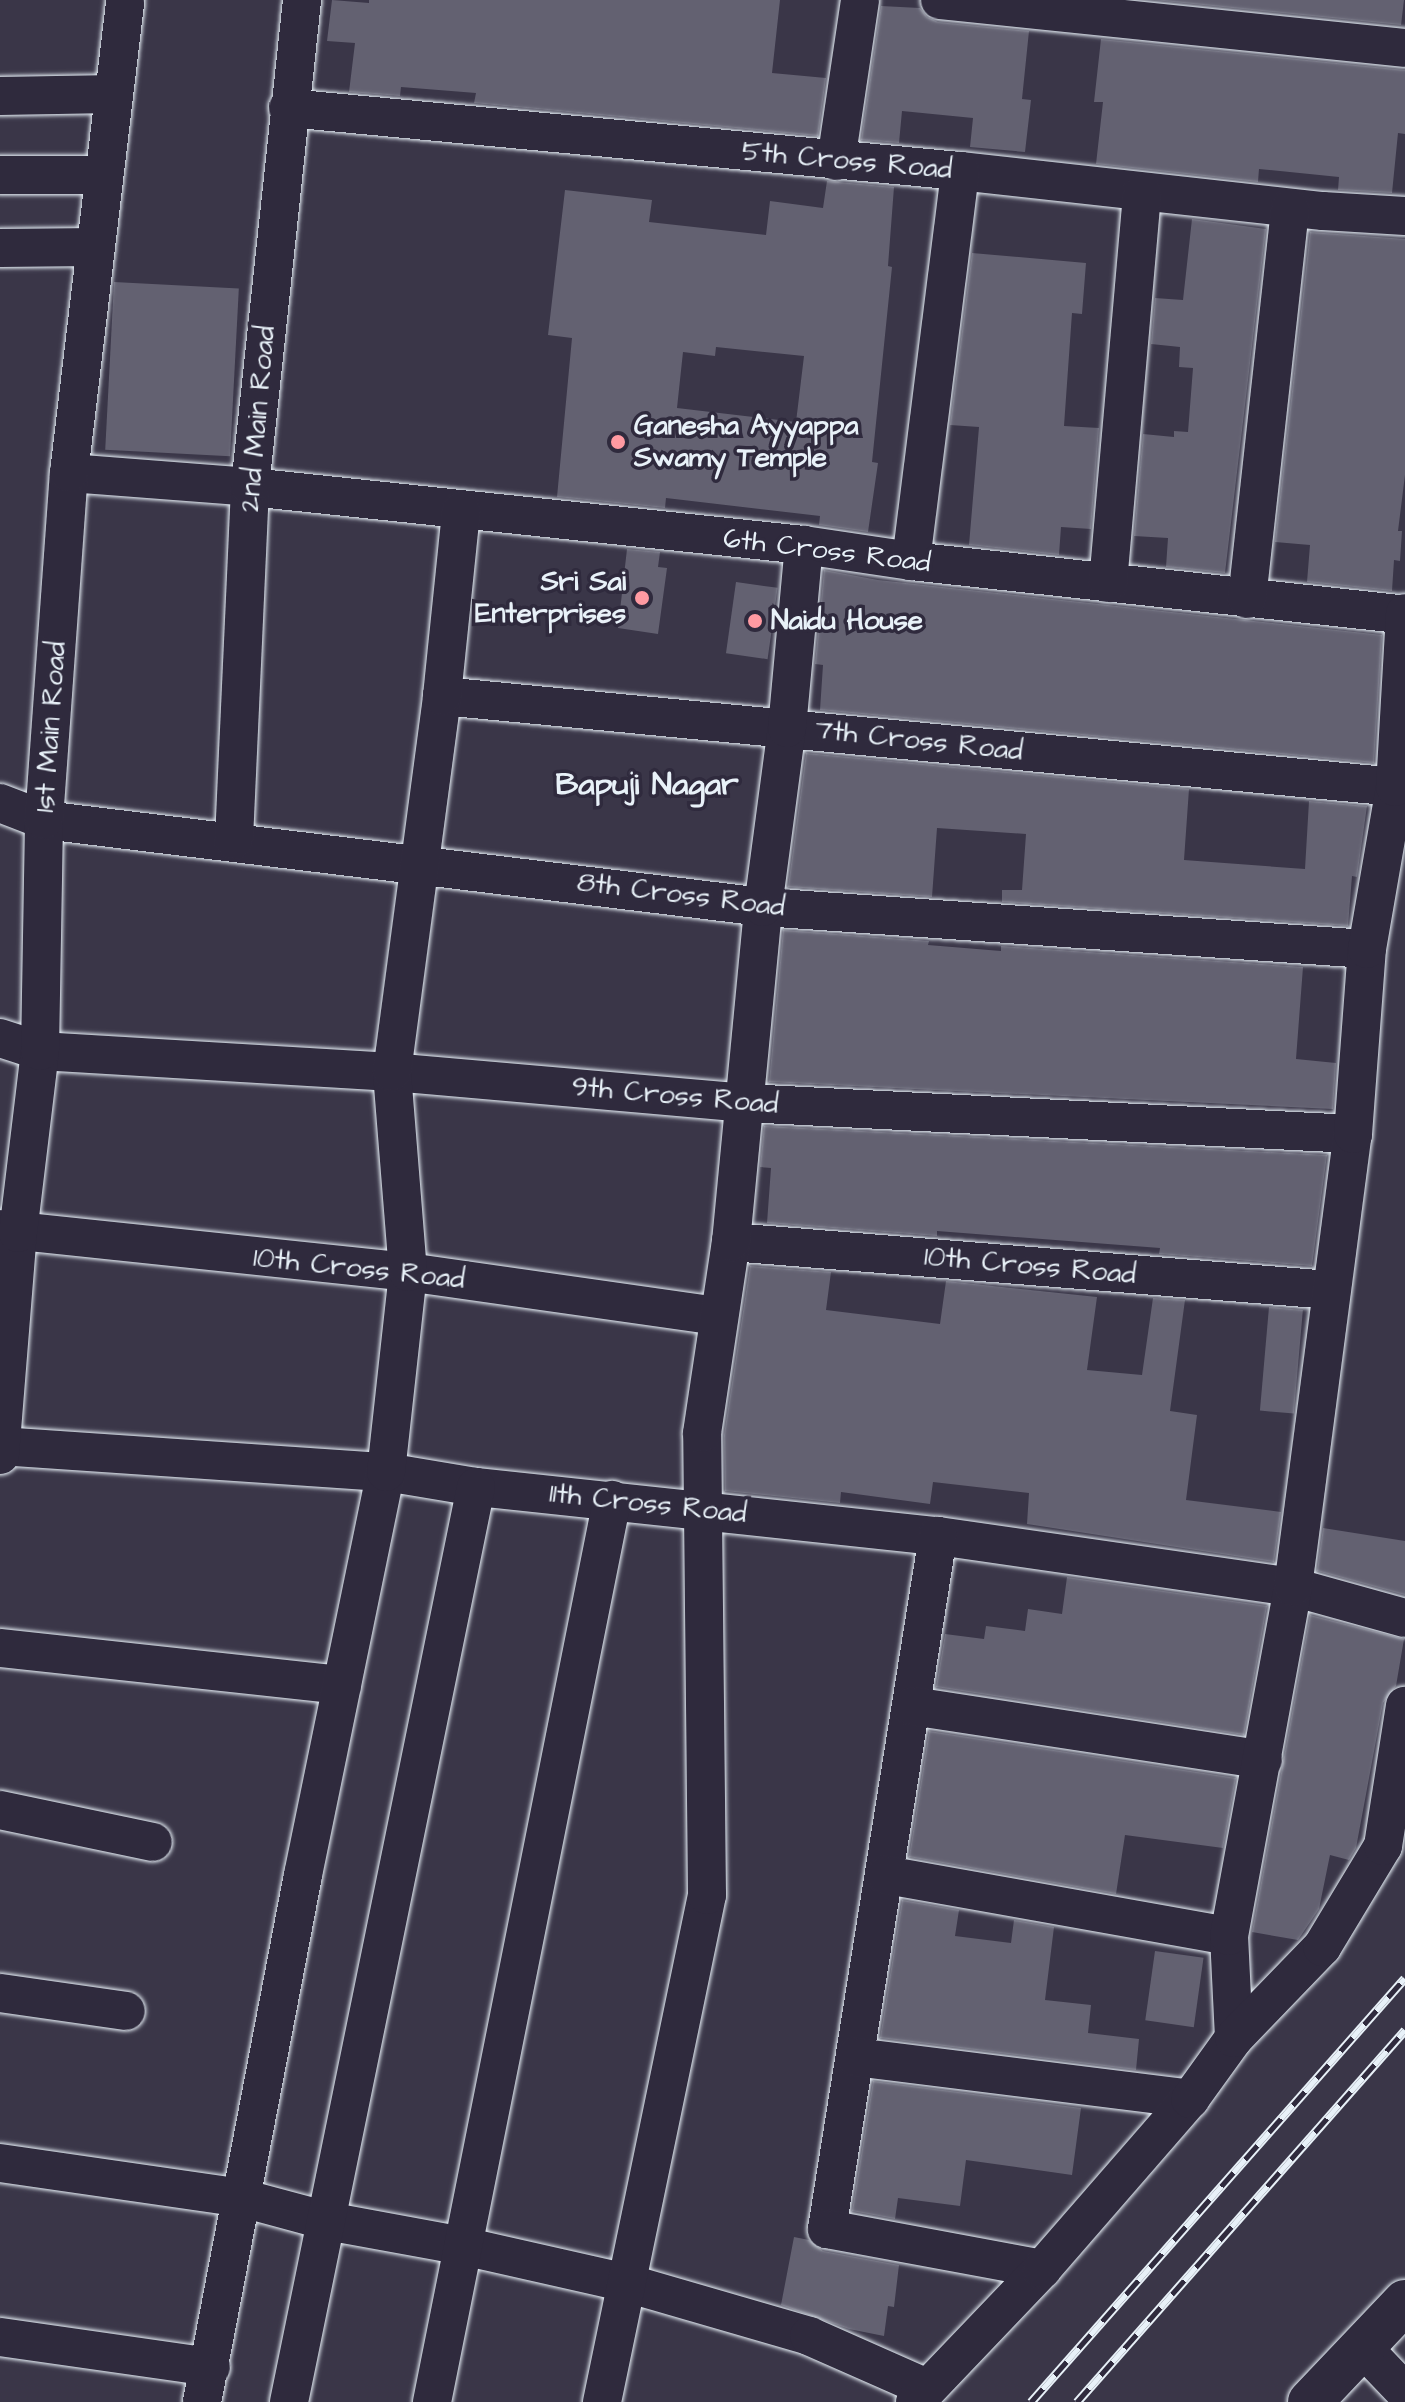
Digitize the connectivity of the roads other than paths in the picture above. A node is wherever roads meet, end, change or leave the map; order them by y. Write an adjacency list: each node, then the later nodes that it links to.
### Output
1 (125, 0): 6 (street, 1st Main Road)
2 (302, 0): 8 (street, 2nd Main Road)
3 (860, 0): 9 (street)
4 (940, 0): 5 (street)
5 (1405, 48)
6 (114, 94): 7 (street); 12 (street, 1st Main Road)
7 (0, 96)
8 (288, 108): 9 (street, 5th Cross Road); 19 (street, 2nd Main Road)
9 (836, 161): 10 (street, 5th Cross Road)
10 (960, 171): 13 (street, 5th Cross Road); 22 (street)
11 (0, 175): 12 (street)
12 (104, 175): 16 (street, 1st Main Road)
13 (1142, 193): 14 (street, 5th Cross Road); 23 (street)
14 (1290, 208): 15 (street, 5th Cross Road); 24 (street)
15 (1405, 216)
16 (95, 247): 17 (street); 18 (street, 1st Main Road)
17 (0, 248)
18 (69, 473): 19 (street, 6th Cross Road); 30 (street, 1st Main Road)
19 (250, 487): 20 (street, 6th Cross Road); 31 (street, 2nd Main Road)
20 (461, 511): 21 (street, 6th Cross Road); 26 (street)
21 (804, 545): 22 (street, 6th Cross Road); 27 (street)
22 (911, 561): 23 (street, 6th Cross Road)
23 (1108, 583): 24 (street, 6th Cross Road)
24 (1247, 599): 25 (street, 6th Cross Road)
25 (1405, 614): 28 (street)
26 (442, 696): 27 (street, 7th Cross Road); 32 (street)
27 (787, 728): 28 (street, 7th Cross Road); 33 (street)
28 (1395, 787): 34 (street)
29 (0, 803): 30 (street, 8th Cross Road)
30 (44, 820): 31 (street, 8th Cross Road); 36 (street, 1st Main Road)
31 (234, 840): 32 (street, 8th Cross Road)
32 (419, 863): 33 (street, 8th Cross Road); 37 (street)
33 (763, 907): 34 (street, 8th Cross Road); 38 (street)
34 (1367, 949): 39 (street)
35 (0, 1038): 36 (street, 9th Cross Road)
36 (40, 1051): 37 (street, 9th Cross Road); 40 (street, 1st Main Road)
37 (392, 1072): 38 (street, 9th Cross Road); 42 (street)
38 (745, 1103): 39 (street, 9th Cross Road); 41 (street)
39 (1353, 1134): 43 (street)
40 (9, 1231): 42 (street, 10th Cross Road); 45 (street, 1st Main Road)
41 (731, 1242): 43 (street, 10th Cross Road); 44 (street)
42 (408, 1272): 44 (street, 10th Cross Road); 46 (street)
43 (1330, 1290): 51 (street)
44 (718, 1316): 49 (street)
45 (0, 1449): 46 (street, 11th Cross Road)
46 (386, 1472): 47 (street, 11th Cross Road); 54 (street)
47 (476, 1487): 48 (street, 11th Cross Road); 69 (street)
48 (612, 1500): 49 (street, 11th Cross Road); 70 (street)
49 (705, 1509): 50 (street, 11th Cross Road); 72 (street)
50 (938, 1536): 51 (street, 11th Cross Road); 55 (street)
51 (1293, 1587): 52 (street, 11th Cross Road); 57 (street)
52 (1405, 1618)
53 (0, 1648): 54 (street)
54 (342, 1685): 68 (street)
55 (912, 1706): 57 (street); 60 (street)
56 (1405, 1706): 64 (street)
57 (1263, 1760): 61 (street)
58 (0, 1810): 59 (street)
59 (153, 1842)
60 (886, 1875): 61 (street); 65 (street)
61 (1229, 1936): 64 (street)
62 (0, 1993): 63 (street)
63 (126, 2011)
64 (1234, 2038): 66 (street)
65 (855, 2057): 66 (street); 71 (street)
66 (1190, 2099): 71 (street)
67 (0, 2163): 68 (street)
68 (242, 2198): 69 (street); 76 (street)
69 (327, 2221): 70 (street); 79 (street)
70 (463, 2246): 72 (street); 80 (street)
71 (1042, 2269): 78 (street)
72 (627, 2283): 78 (street); 81 (street)
73 (1405, 2302): 75 (street)
74 (0, 2337): 76 (street)
75 (1363, 2348): 77 (street); 82 (street)
76 (207, 2385)
77 (1405, 2392)
78 (921, 2395)
79 (289, 2402)
80 (432, 2402)
81 (602, 2402)
82 (1310, 2402)

